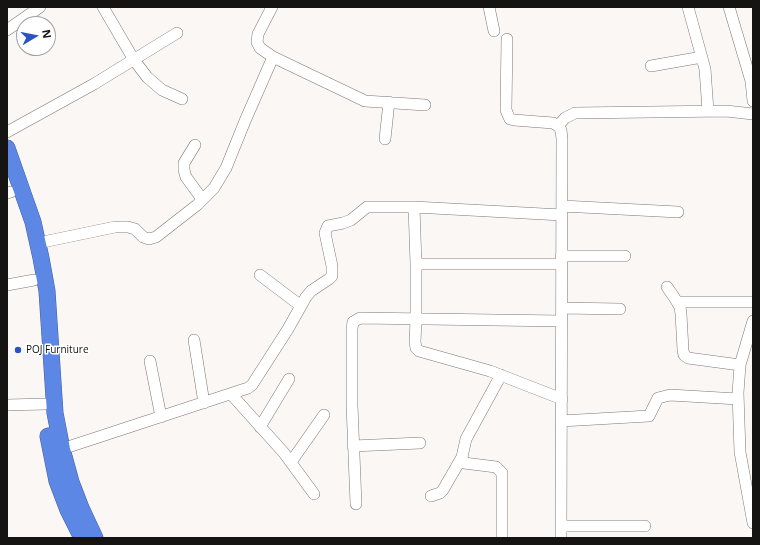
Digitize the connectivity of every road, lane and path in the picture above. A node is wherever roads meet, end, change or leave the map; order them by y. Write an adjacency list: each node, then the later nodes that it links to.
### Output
1 (40, 7): 7 (street)
2 (103, 7): 13 (street)
3 (272, 7): 11 (street)
4 (489, 7): 8 (street)
5 (688, 7): 12 (street)
6 (729, 7): 16 (street)
7 (7, 30)
8 (494, 31)
9 (177, 33): 13 (street)
10 (507, 39): 21 (street)
11 (273, 57): 17 (street); 27 (street)
12 (702, 57): 14 (street); 19 (street)
13 (134, 60): 15 (street); 22 (street)
14 (651, 66)
15 (182, 99)
16 (753, 101)
17 (389, 102): 18 (street); 23 (street)
18 (425, 105)
19 (708, 111): 20 (street); 21 (street)
20 (753, 114)
21 (558, 126): 29 (street)
22 (7, 132)
23 (385, 139)
24 (195, 145): 27 (street)
25 (7, 148): 31 (highway)
26 (8, 188): 36 (highway)
27 (202, 199): 31 (street)
28 (414, 207): 29 (street); 34 (street); 41 (street)
29 (562, 210): 30 (street); 33 (street)
30 (678, 212)
31 (38, 243): 64 (highway)
32 (625, 256): 33 (street)
33 (561, 260): 34 (street); 42 (street)
34 (416, 264): 44 (street)
35 (260, 275): 41 (street)
36 (34, 280): 37 (street); 56 (highway)
37 (7, 285)
38 (667, 287): 39 (street)
39 (677, 302): 40 (street); 49 (street)
40 (753, 302)
41 (301, 306): 52 (street)
42 (562, 308): 43 (street); 45 (street)
43 (620, 309)
44 (416, 320): 45 (street); 50 (street); 63 (street)
45 (562, 321): 53 (street)
46 (753, 321): 49 (street)
47 (194, 340): 55 (street)
48 (150, 361): 59 (street)
49 (740, 366): 54 (street)
50 (501, 374): 53 (street); 65 (street)
51 (289, 380): 61 (street)
52 (231, 394): 55 (street); 61 (street)
53 (562, 399): 60 (street)
54 (738, 399): 60 (street); 69 (street)
55 (204, 403): 59 (street)
56 (45, 404): 57 (street); 74 (highway)
57 (7, 405)
58 (324, 414): 66 (street)
59 (161, 417): 64 (street)
60 (561, 421): 72 (street)
61 (260, 427): 66 (street)
62 (420, 443): 63 (street)
63 (354, 446): 70 (street)
64 (62, 449): 75 (highway)
65 (462, 457): 68 (street); 76 (street)
66 (291, 462): 67 (street)
67 (314, 494)
68 (431, 496)
69 (751, 502): 71 (street)
70 (356, 504)
71 (753, 523)
72 (561, 526): 73 (street); 77 (street)
73 (645, 526)
74 (82, 538)
75 (96, 538)
76 (502, 538)
77 (561, 538)

